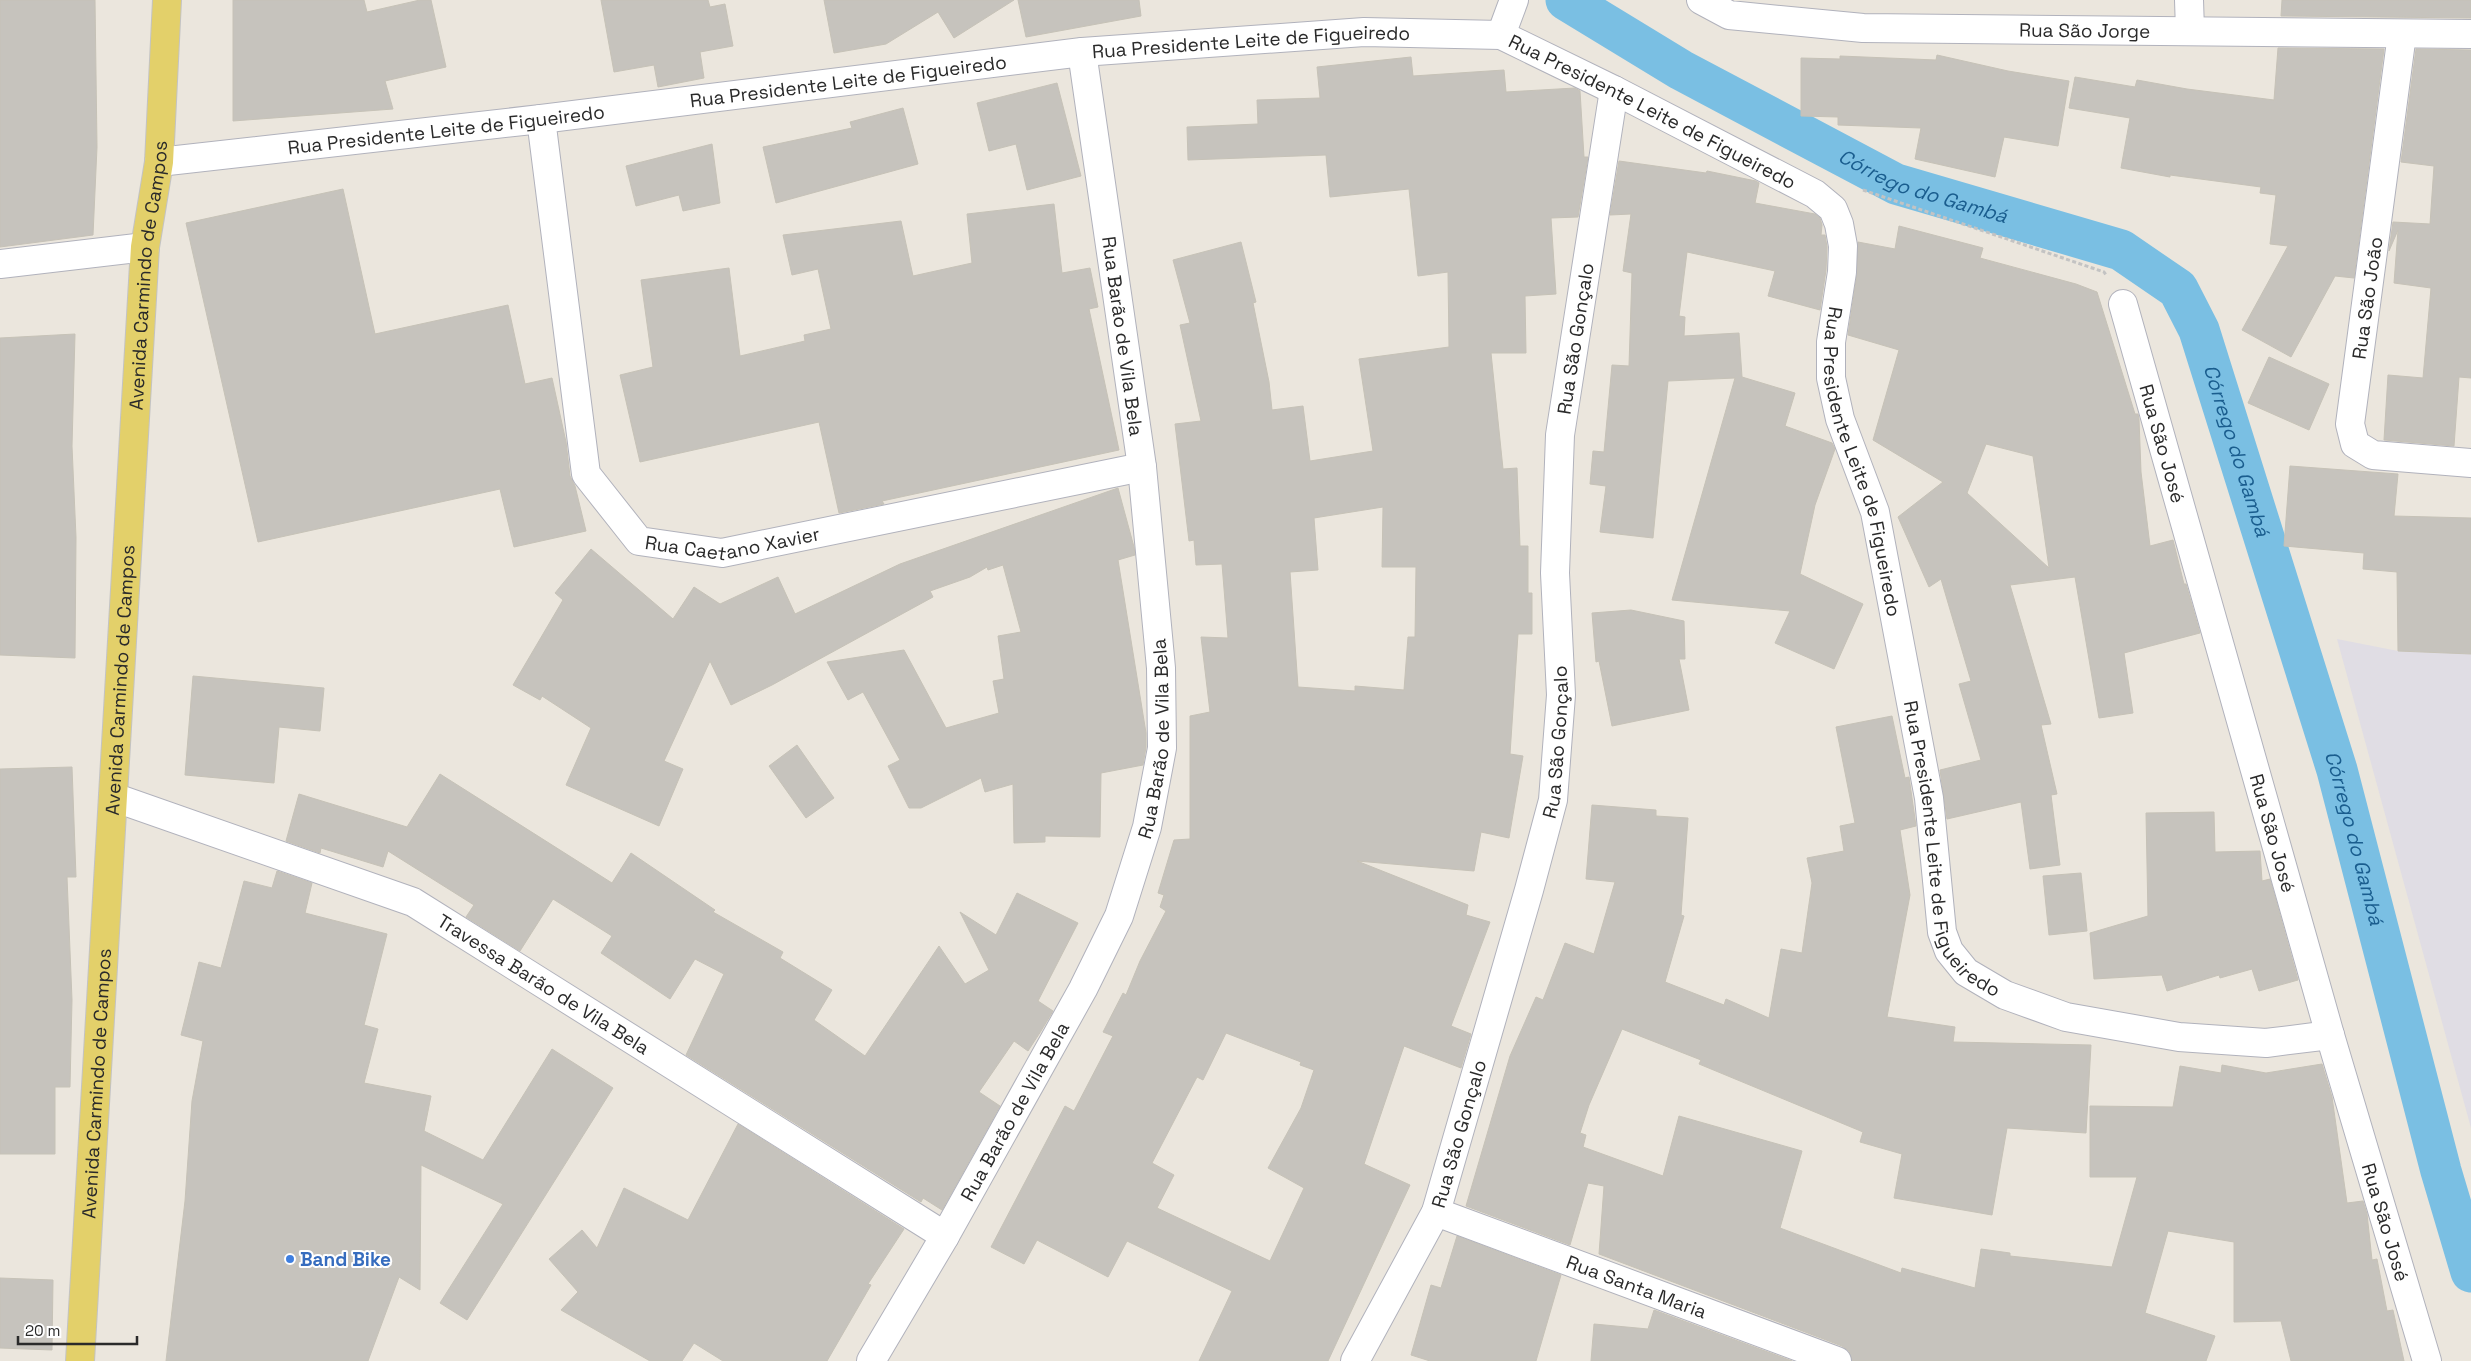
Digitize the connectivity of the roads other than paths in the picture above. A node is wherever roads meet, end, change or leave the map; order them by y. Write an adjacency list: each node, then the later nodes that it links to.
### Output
1 (167, 0): 11 (main road, Avenida Carmindo de Campos)
2 (1701, 0): 5 (street, Rua São Jorge)
3 (2189, 0): 5 (street)
4 (1507, 18): 8 (street, Rua Presidente Leite de Figueiredo); 9 (street, Rua Presidente Leite de Figueiredo)
5 (2190, 30): 6 (street, Rua São Jorge)
6 (2402, 34): 7 (street, Rua São Jorge); 15 (street, Rua São João)
7 (2471, 34)
8 (1082, 52): 10 (street, Rua Presidente Leite de Figueiredo); 16 (street, Rua Barão de Vila Bela)
9 (1614, 90): 18 (street, Rua Presidente Leite de Figueiredo); 19 (street, Rua São Gonçalo)
10 (541, 119): 11 (street, Rua Presidente Leite de Figueiredo); 16 (street, Rua Caetano Xavier)
11 (159, 162): 12 (main road, Avenida Carmindo de Campos)
12 (144, 247): 13 (street); 17 (main road, Avenida Carmindo de Campos)
13 (0, 264)
14 (2123, 304): 18 (street, Rua São José)
15 (2471, 463)
16 (1142, 467): 20 (street, Rua Barão de Vila Bela)
17 (113, 798): 20 (street, Travessa Barão de Vila Bela); 21 (main road, Avenida Carmindo de Campos)
18 (2330, 1035): 25 (street, Rua São José)
19 (1436, 1212): 23 (street, Rua São Gonçalo); 24 (street, Rua Santa Maria)
20 (945, 1236): 22 (street, Rua Barão de Vila Bela)
21 (80, 1361)
22 (871, 1361)
23 (1355, 1361)
24 (1836, 1361)
25 (2427, 1361)

